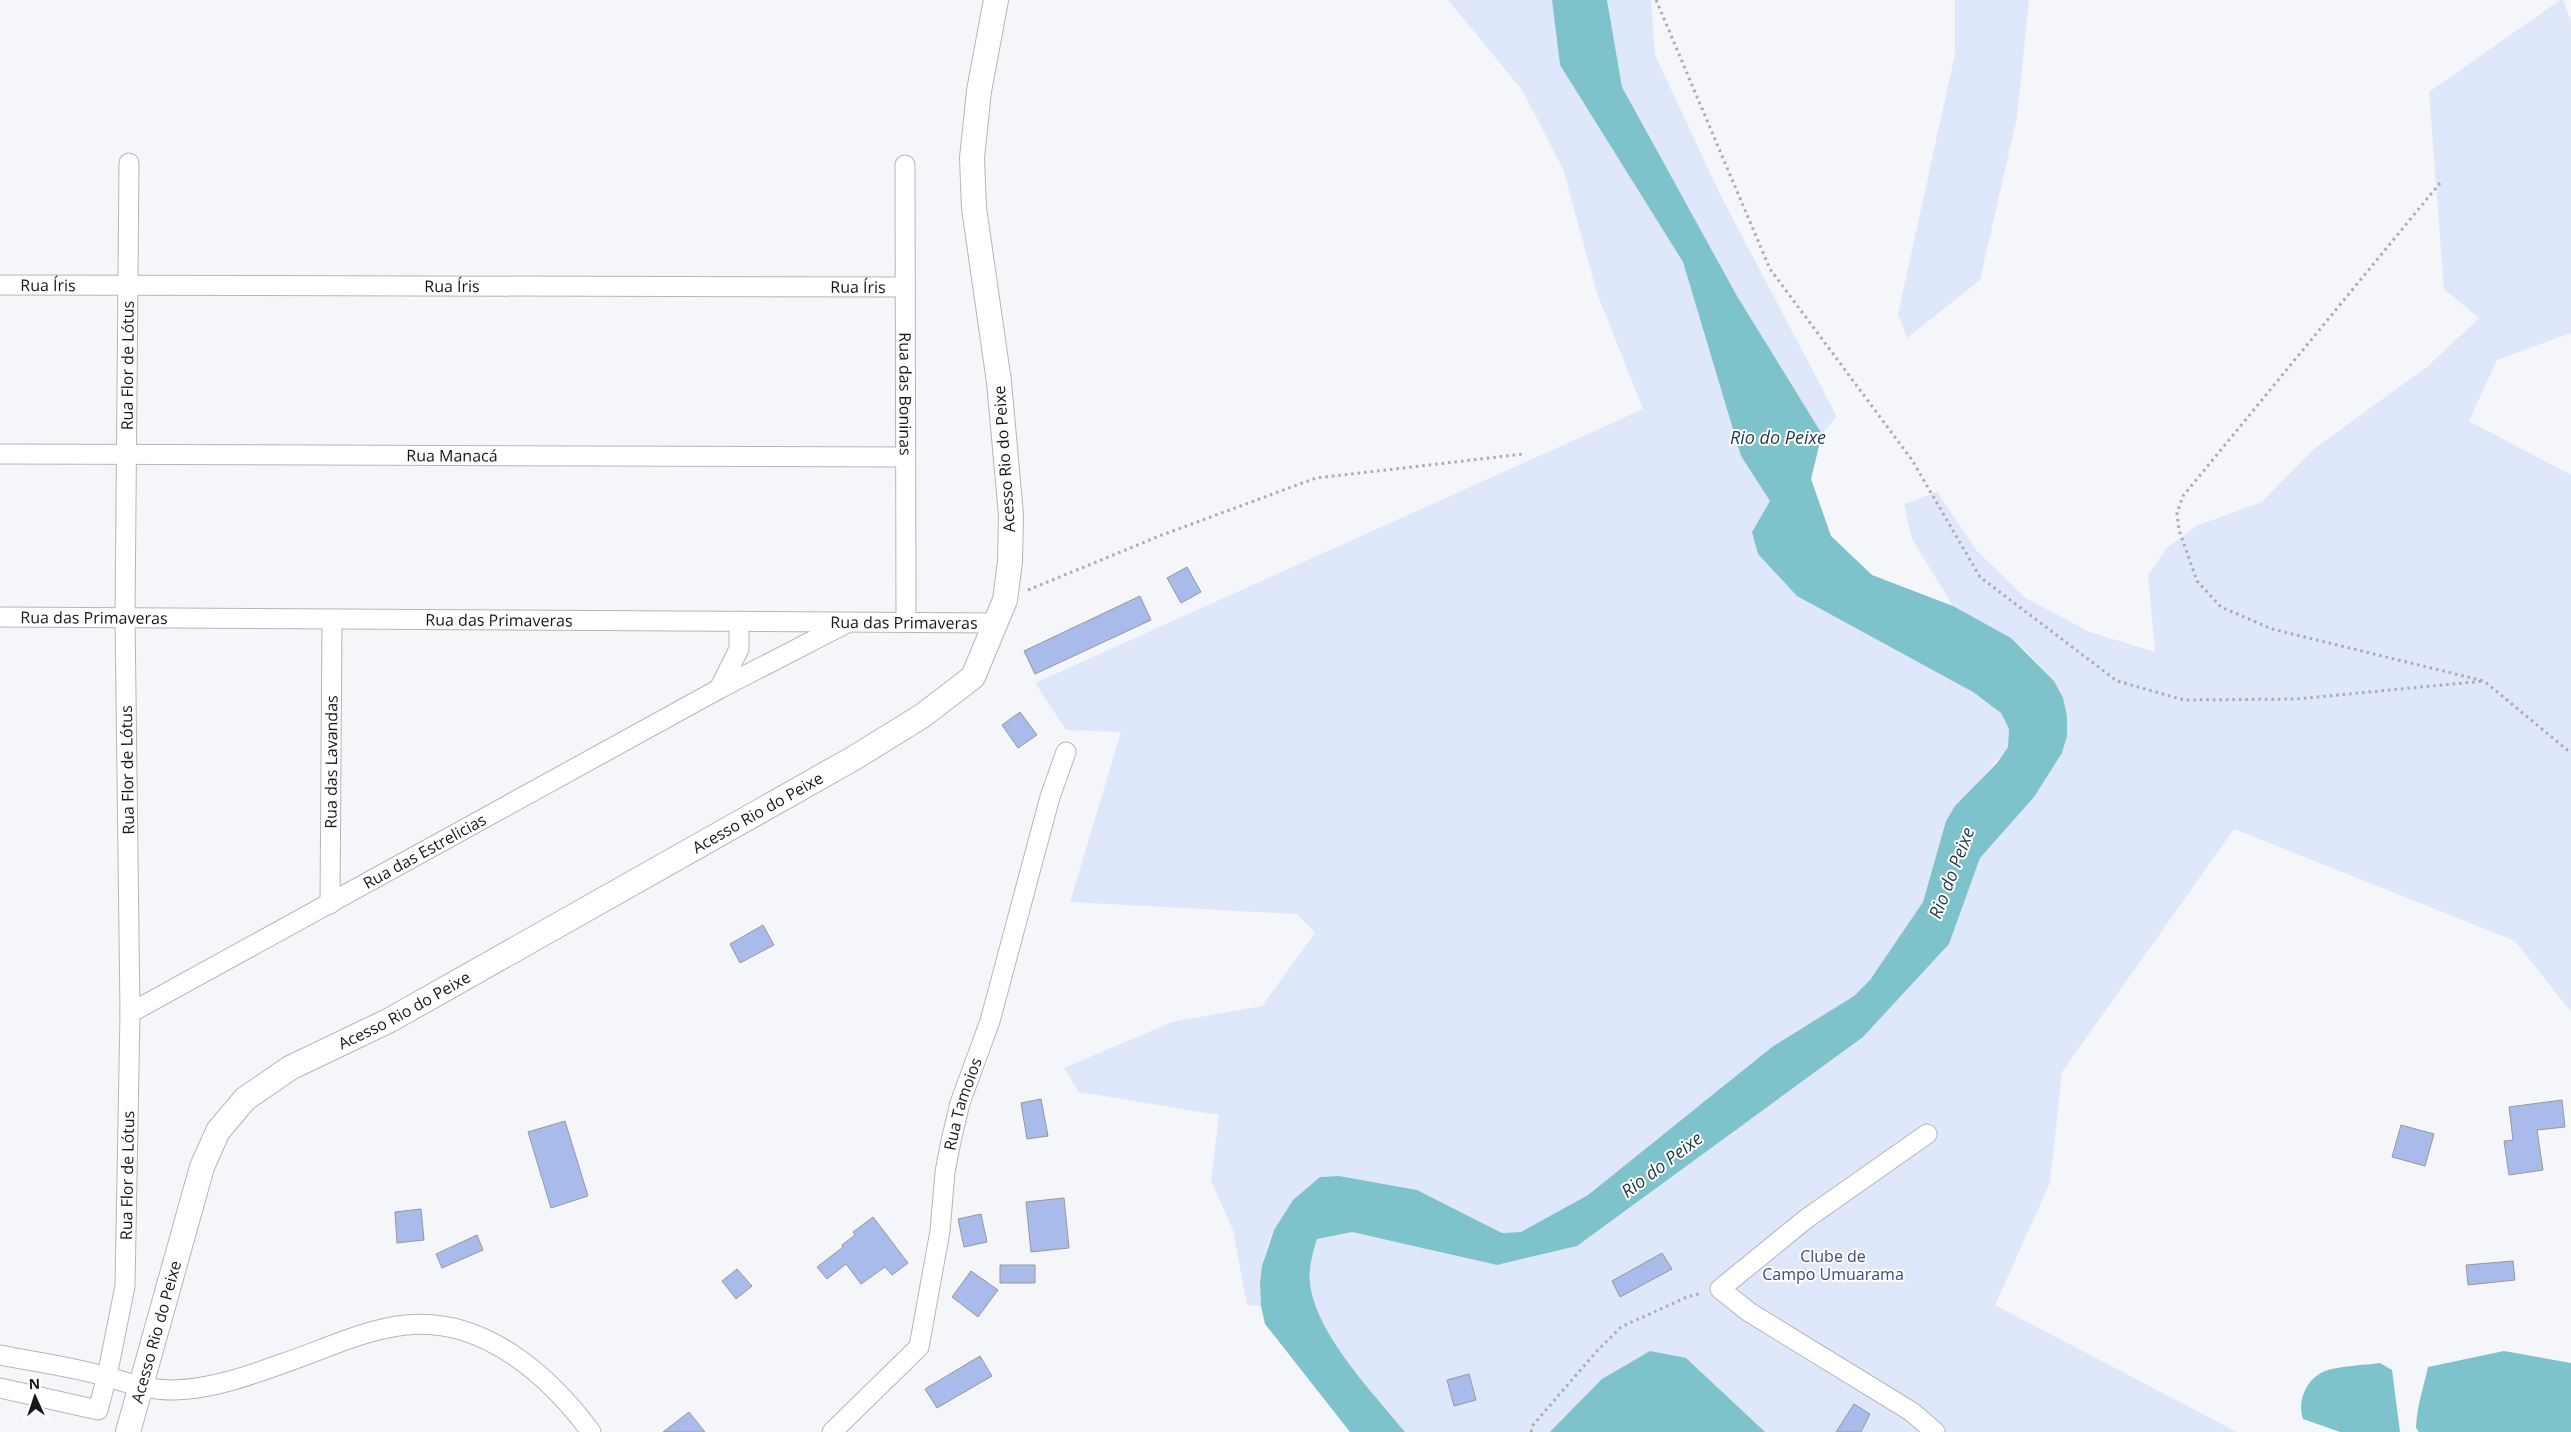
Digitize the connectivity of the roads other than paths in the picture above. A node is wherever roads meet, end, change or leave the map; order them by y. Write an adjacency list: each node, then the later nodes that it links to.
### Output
1 (996, 0): 16 (street, Acesso Rio do Peixe)
2 (129, 163): 5 (street, Rua Flor de Lótus)
3 (905, 166): 6 (street, Rua das Boninas)
4 (0, 285): 5 (street, Rua Íris)
5 (127, 286): 6 (street, Rua Íris); 8 (street, Rua Flor de Lótus)
6 (905, 286): 9 (street, Rua das Boninas)
7 (0, 454): 8 (street, Rua Manacá)
8 (126, 454): 9 (street, Rua Manacá); 11 (street, Rua Flor de Lótus)
9 (905, 458): 15 (street, Rua das Boninas)
10 (0, 616): 11 (street, Rua das Primaveras)
11 (126, 617): 12 (street, Rua das Primaveras); 20 (street, Rua Flor de Lótus)
12 (332, 619): 13 (street, Rua das Primaveras); 19 (street, Rua das Lavandas)
13 (739, 621): 14 (street, Rua das Primaveras); 17 (street)
14 (848, 622): 15 (street, Rua das Primaveras); 17 (street, Rua das Estrelicias)
15 (906, 622): 16 (street, Rua das Primaveras)
16 (997, 623): 25 (street, Acesso Rio do Peixe)
17 (719, 689): 19 (street, Rua das Estrelicias)
18 (1066, 752): 28 (street, Rua Tamoios)
19 (330, 904): 20 (street, Rua das Estrelicias)
20 (130, 1013): 23 (street, Rua Flor de Lótus)
21 (1927, 1134): 29 (street)
22 (0, 1355): 23 (street)
23 (107, 1376): 24 (street, Rua Flor de Lótus); 25 (street)
24 (0, 1388)
25 (141, 1388): 26 (street, Acesso Rio do Peixe); 27 (street)
26 (128, 1432)
27 (590, 1432)
28 (832, 1432)
29 (1934, 1432)

